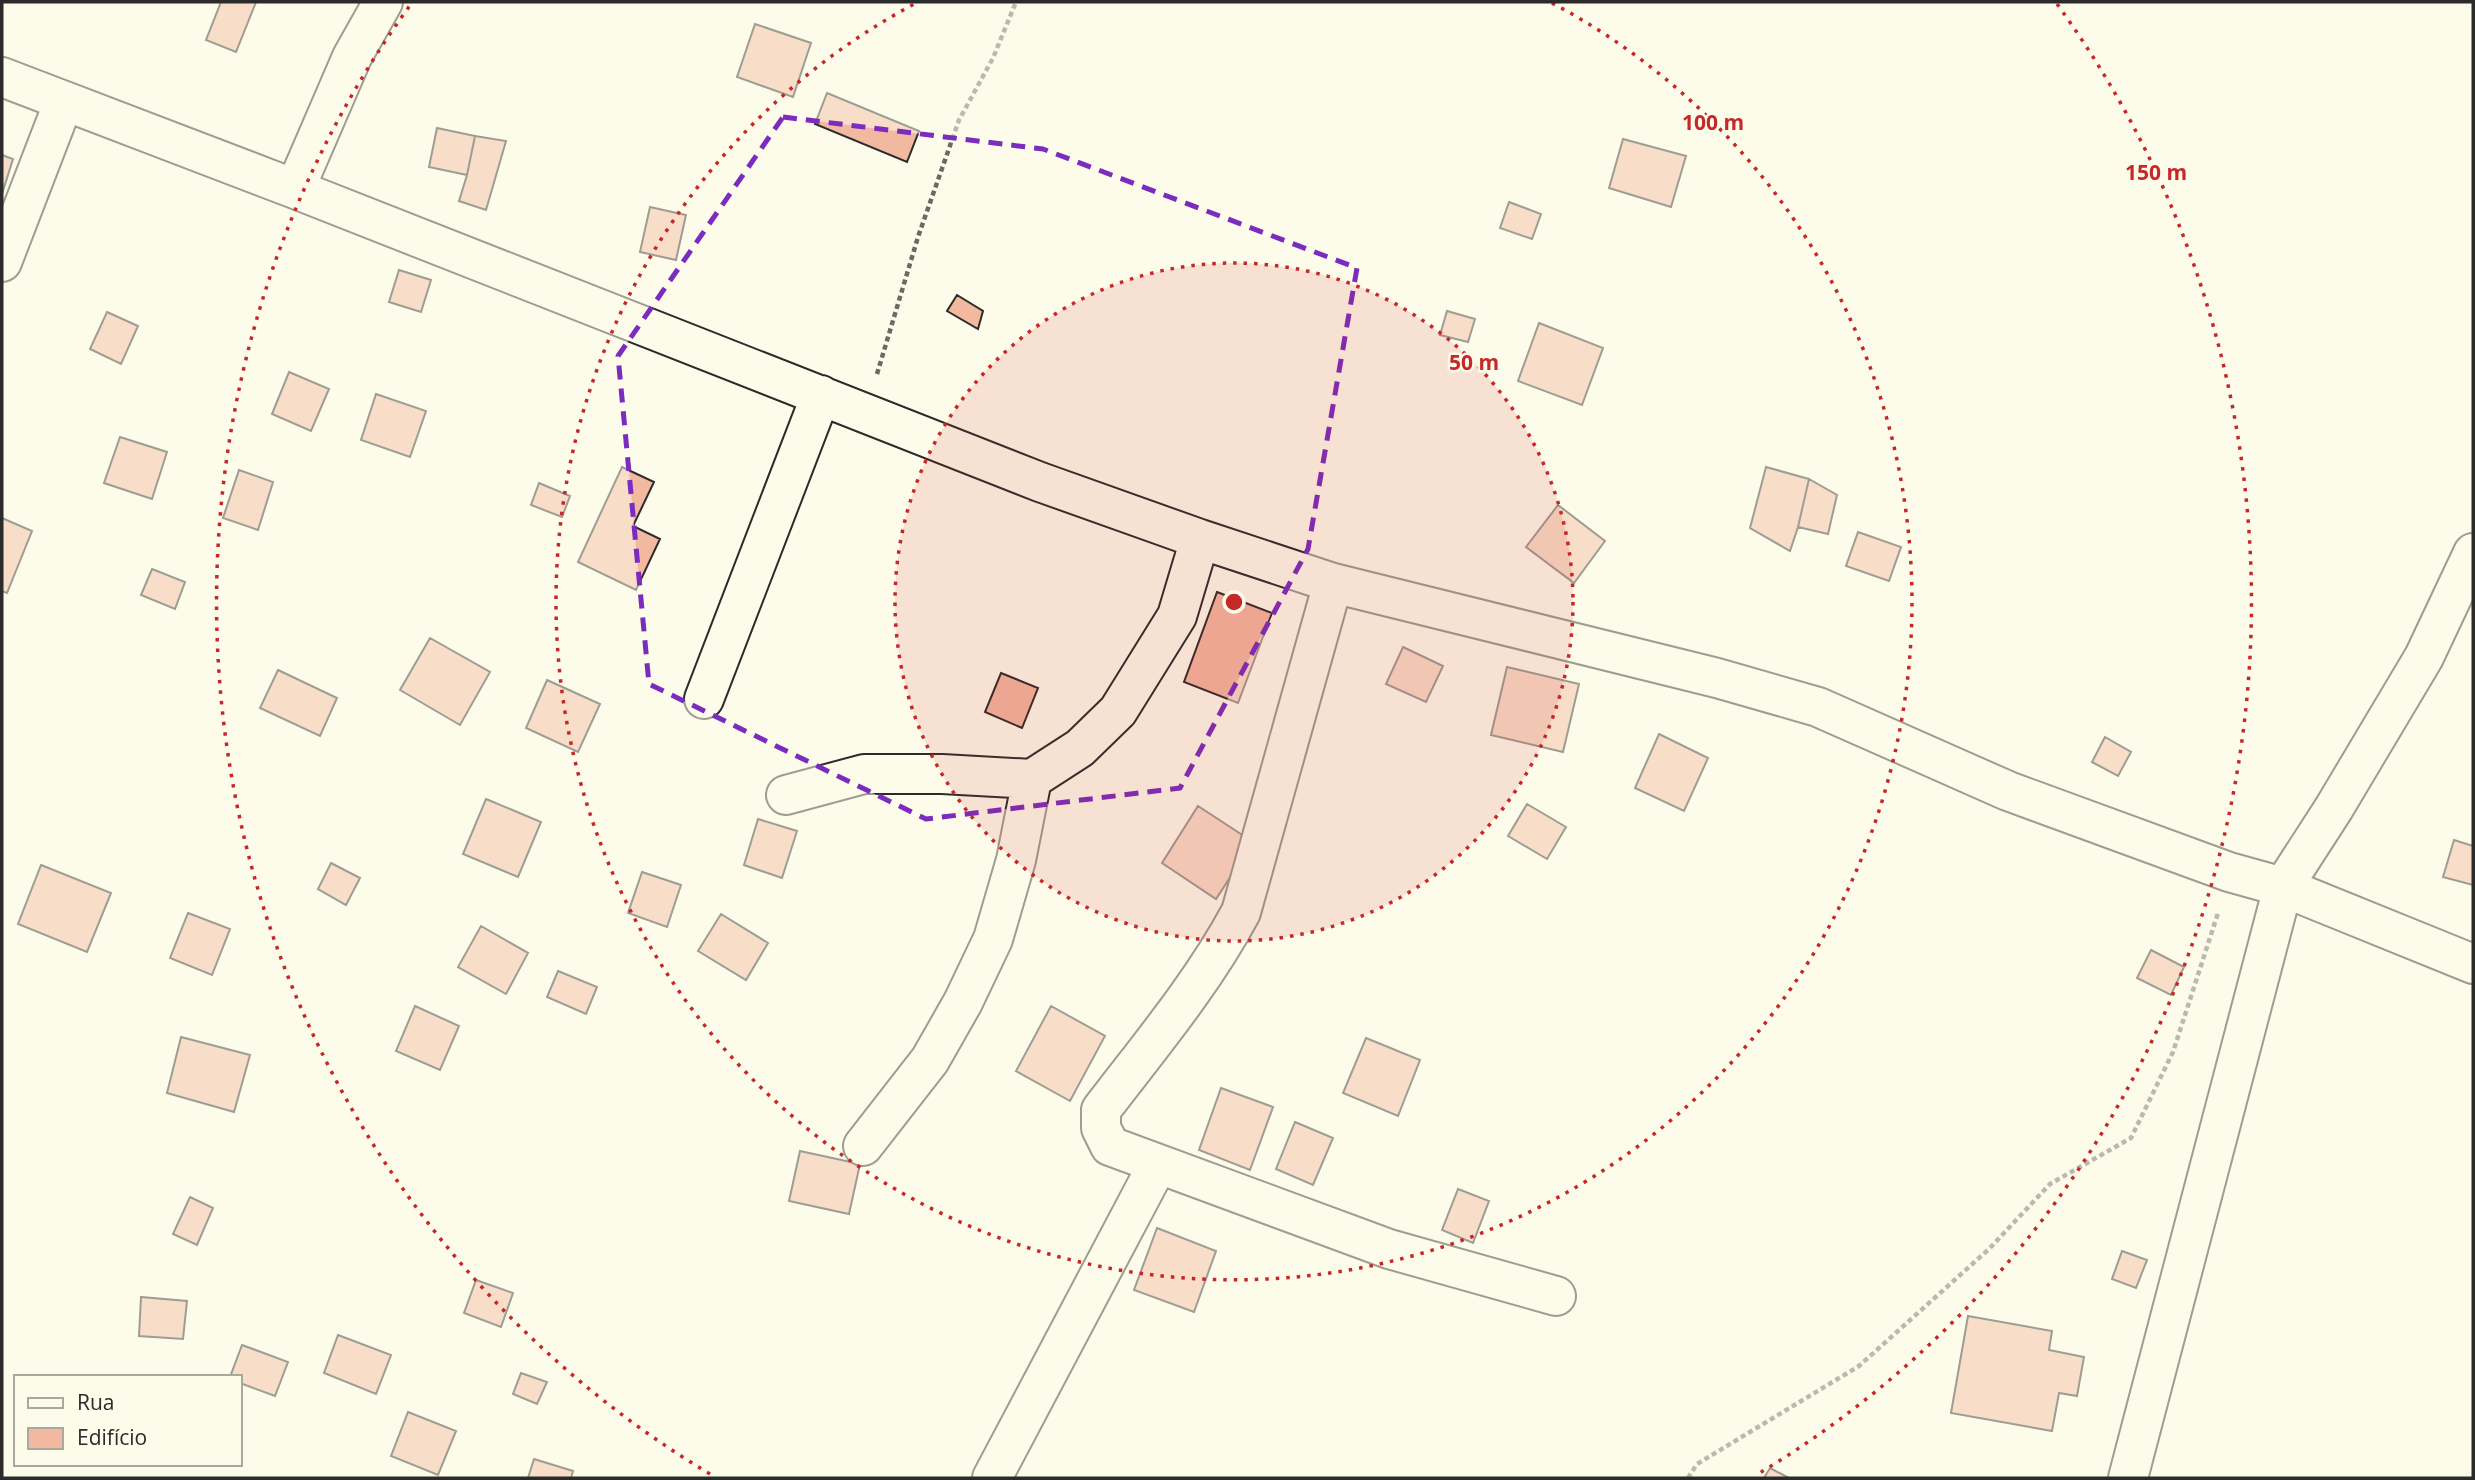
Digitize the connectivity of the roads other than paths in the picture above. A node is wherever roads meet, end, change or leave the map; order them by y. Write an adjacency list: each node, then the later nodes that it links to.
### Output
1 (383, 2): 4 (street)
2 (2, 77): 3 (street)
3 (64, 101): 4 (street); 5 (street)
4 (295, 190): 6 (street)
5 (2, 262)
6 (821, 395): 7 (street); 10 (street)
7 (1200, 539): 9 (street); 11 (street)
8 (2473, 553): 13 (street)
9 (1333, 583): 13 (street); 16 (street)
10 (704, 699)
11 (1032, 779): 12 (street); 15 (street)
12 (786, 795)
13 (2283, 887): 14 (street); 19 (street)
14 (2473, 964)
15 (863, 1146)
16 (1158, 1164): 17 (street); 18 (street)
17 (1556, 1296)
18 (992, 1478)
19 (2128, 1478)

